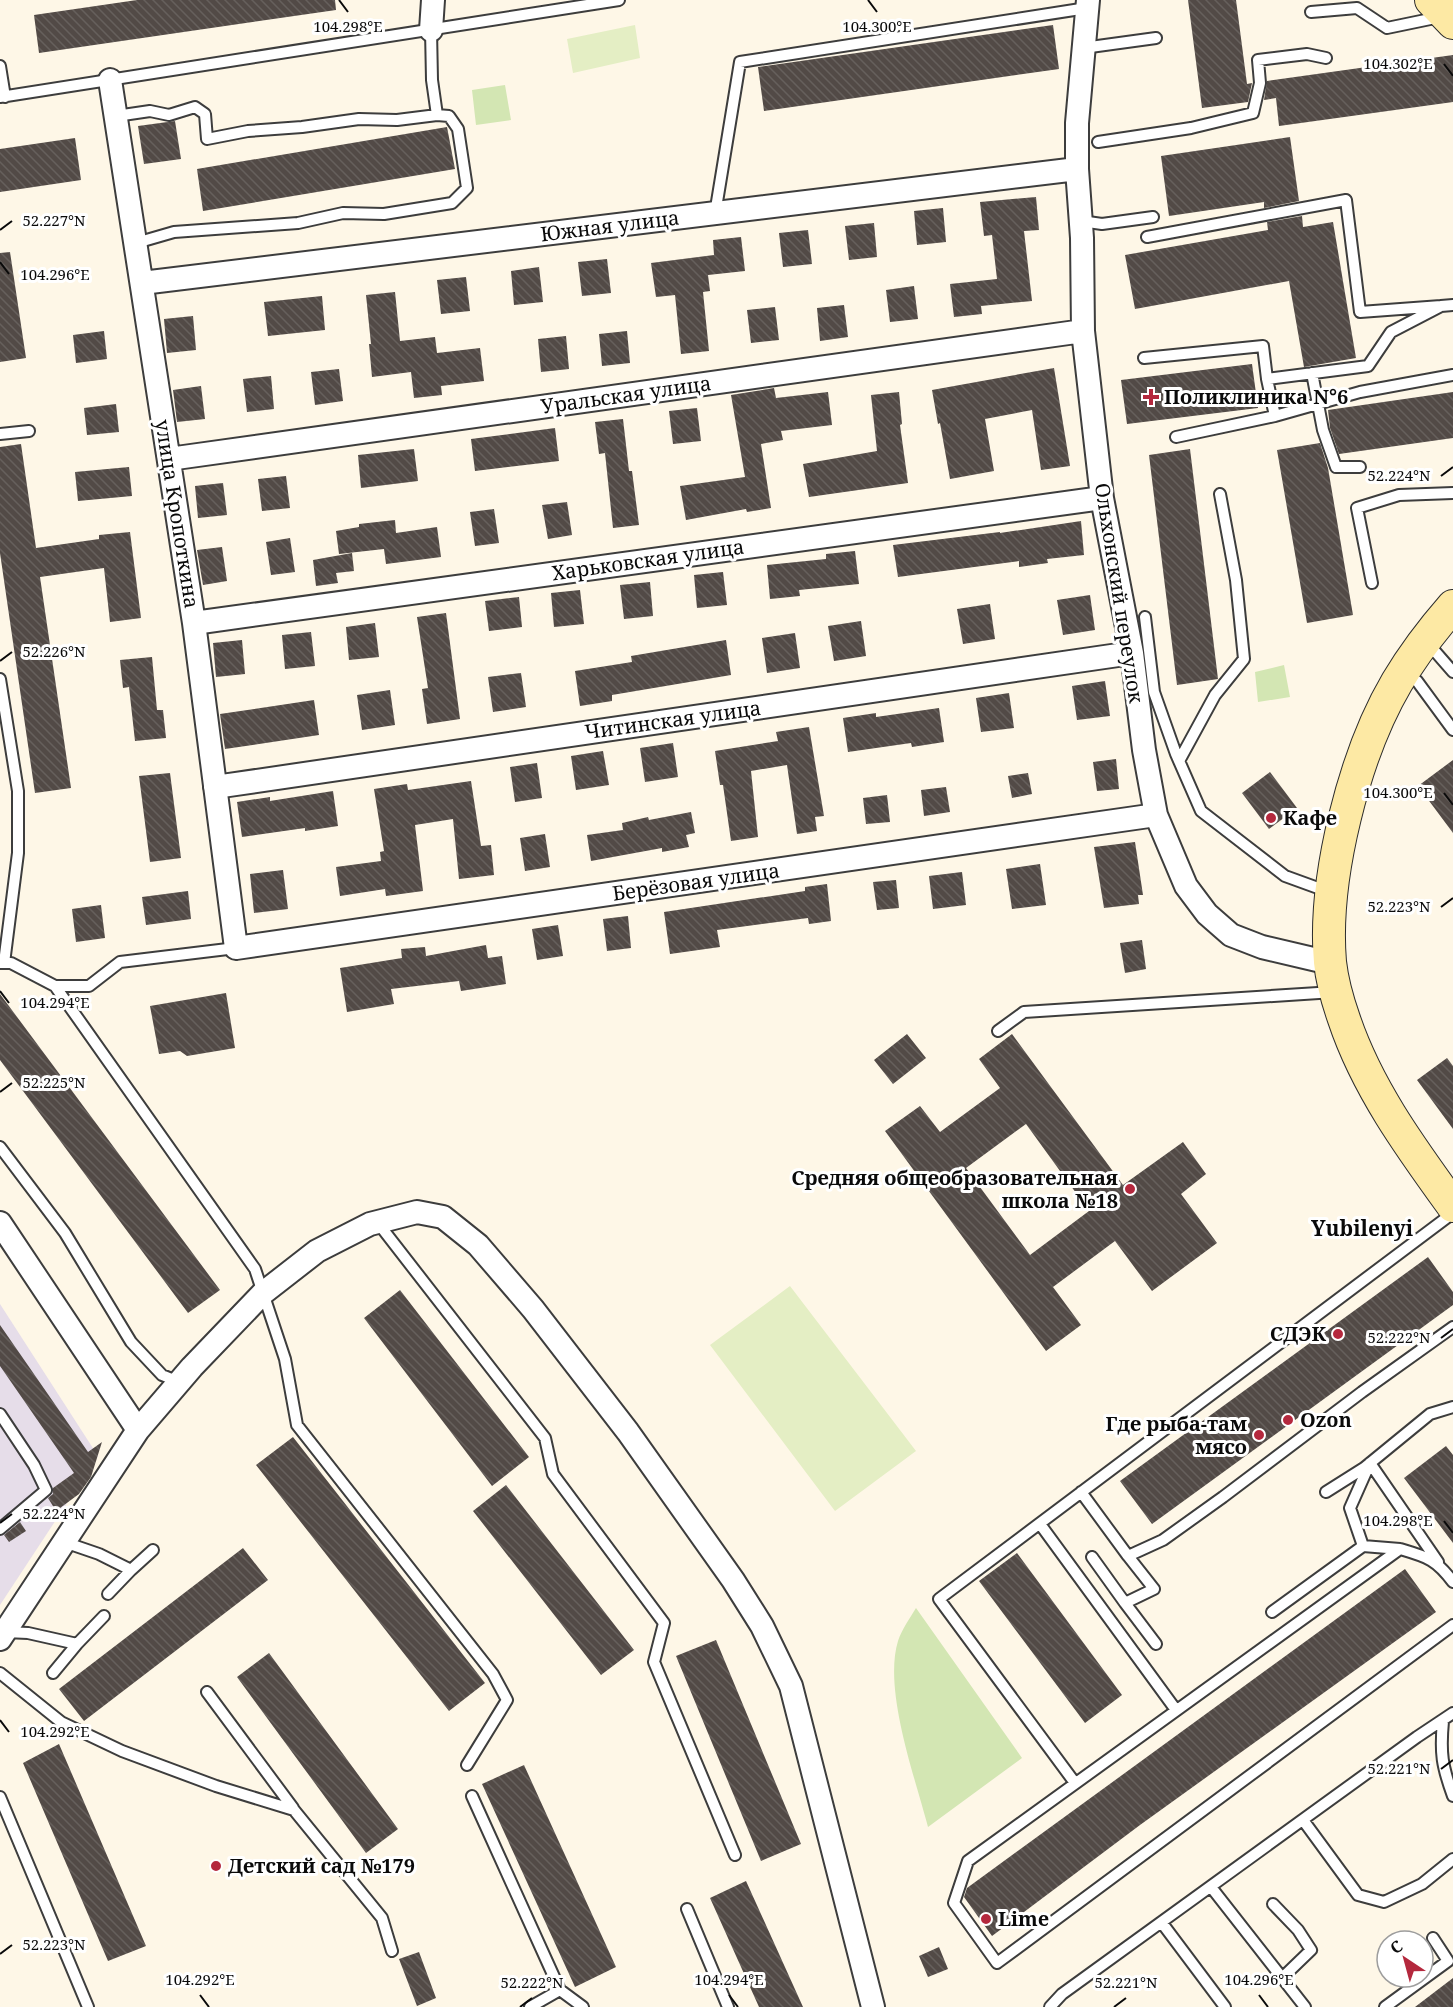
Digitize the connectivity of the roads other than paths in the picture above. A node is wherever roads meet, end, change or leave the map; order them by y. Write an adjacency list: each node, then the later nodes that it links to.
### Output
1 (433, 0): 6 (street)
2 (619, 0): 6 (lane)
3 (1088, 4): 8 (street, Ольхонский переулок); 17 (lane)
4 (1311, 12): 5 (lane)
5 (1443, 13)
6 (431, 30): 11 (lane); 13 (lane)
7 (1156, 38): 8 (lane)
8 (1083, 48): 16 (street, Ольхонский переулок)
9 (1326, 58): 15 (lane)
10 (0, 66): 12 (lane)
11 (110, 80): 12 (lane); 14 (street, улица Кропоткина)
12 (3, 97)
13 (437, 115): 14 (lane); 21 (lane)
14 (116, 117): 21 (street, улица Кропоткина)
15 (1098, 142)
16 (1077, 169): 17 (street, Южная улица); 19 (street, Ольхонский переулок)
17 (715, 213): 22 (street, Южная улица)
18 (1153, 217): 19 (lane)
19 (1081, 221): 25 (street, Ольхонский переулок)
20 (1147, 237): 24 (lane)
21 (136, 243): 22 (street, улица Кропоткина)
22 (142, 284): 35 (street, улица Кропоткина)
23 (1453, 304): 24 (lane)
24 (1441, 306): 27 (lane)
25 (1083, 331): 35 (street, Уральская улица); 39 (street, Ольхонский переулок)
26 (1144, 358): 29 (lane)
27 (1312, 373): 29 (lane); 30 (lane)
28 (1453, 375): 30 (lane)
29 (1267, 379): 31 (lane)
30 (1316, 404): 31 (lane); 36 (lane)
31 (1275, 416): 34 (lane)
32 (29, 431): 33 (lane)
33 (0, 434)
34 (1176, 437)
35 (169, 459): 43 (street, улица Кропоткина)
36 (1360, 467)
37 (1453, 493): 40 (lane)
38 (1220, 494): 50 (lane)
39 (1102, 498): 43 (street, Харьковская улица); 45 (street, Ольхонский переулок)
40 (1372, 583)
41 (1453, 606): 44 (street)
42 (1145, 616): 50 (lane)
43 (194, 622): 51 (street, улица Кропоткина)
44 (1424, 639): 46 (lane); 47 (street)
45 (1132, 653): 51 (street, Читинская улица); 52 (street, Ольхонский переулок)
46 (1453, 672)
47 (1403, 673): 49 (lane); 53 (street)
48 (0, 680): 55 (lane)
49 (1453, 730)
50 (1179, 761): 53 (lane)
51 (215, 787): 54 (street, улица Кропоткина)
52 (1156, 815): 54 (street, Берёзовая улица); 56 (street, Ольхонский переулок)
53 (1332, 893): 56 (street)
54 (236, 948): 57 (lane)
55 (2, 963): 57 (lane)
56 (1334, 977): 58 (lane); 60 (street)
57 (55, 986): 64 (lane)
58 (998, 1031)
59 (0, 1147): 66 (lane)
60 (1453, 1206)
61 (1453, 1213): 71 (lane)
62 (377, 1222): 64 (street); 105 (lane); 121 (street)
63 (0, 1223): 69 (street)
64 (262, 1293): 66 (street); 98 (lane)
65 (1453, 1327): 79 (lane)
66 (179, 1382): 69 (street)
67 (1453, 1407): 70 (lane)
68 (0, 1414): 74 (lane)
69 (138, 1430): 75 (street)
70 (1370, 1463): 72 (lane); 76 (lane); 81 (lane)
71 (1081, 1492): 73 (lane); 79 (lane)
72 (1326, 1492)
73 (1040, 1524): 95 (lane); 99 (lane)
74 (0, 1529)
75 (64, 1542): 82 (lane); 89 (street)
76 (1363, 1546): 77 (lane); 86 (lane)
77 (1401, 1549): 81 (lane); 95 (lane)
78 (153, 1550): 82 (lane)
79 (1128, 1556): 85 (lane)
80 (1092, 1557): 85 (lane)
81 (1444, 1569): 83 (lane)
82 (131, 1570): 84 (lane)
83 (1453, 1582)
84 (108, 1594)
85 (1125, 1603): 91 (lane)
86 (1272, 1612)
87 (104, 1616): 90 (lane)
88 (1453, 1625): 99 (lane)
89 (2, 1635): 90 (lane)
90 (77, 1644): 93 (lane)
91 (1156, 1644)
92 (0, 1673): 103 (lane)
93 (53, 1673)
94 (207, 1692): 103 (lane)
95 (1176, 1710): 99 (lane)
96 (1453, 1713): 97 (lane)
97 (1443, 1721): 101 (lane); 104 (lane)
98 (467, 1765)
99 (1075, 1783)
100 (472, 1796): 116 (lane)
101 (1453, 1796)
102 (0, 1797): 117 (lane)
103 (294, 1809): 112 (lane)
104 (1303, 1820): 106 (lane); 107 (lane)
105 (735, 1855)
106 (1453, 1859)
107 (1210, 1887): 110 (lane); 114 (lane)
108 (1273, 1904): 114 (lane)
109 (687, 1909): 120 (lane)
110 (1162, 1923): 122 (lane); 123 (lane)
111 (1435, 1941): 113 (lane)
112 (392, 1951)
113 (1435, 1970)
114 (1282, 1977): 124 (lane)
115 (1410, 1989): 125 (lane)
116 (560, 1990): 118 (lane); 119 (lane)
117 (88, 2007)
118 (530, 2007)
119 (583, 2007)
120 (728, 2007)
121 (873, 2007)
122 (1050, 2007)
123 (1225, 2007)
124 (1305, 2007)
125 (1385, 2007)

